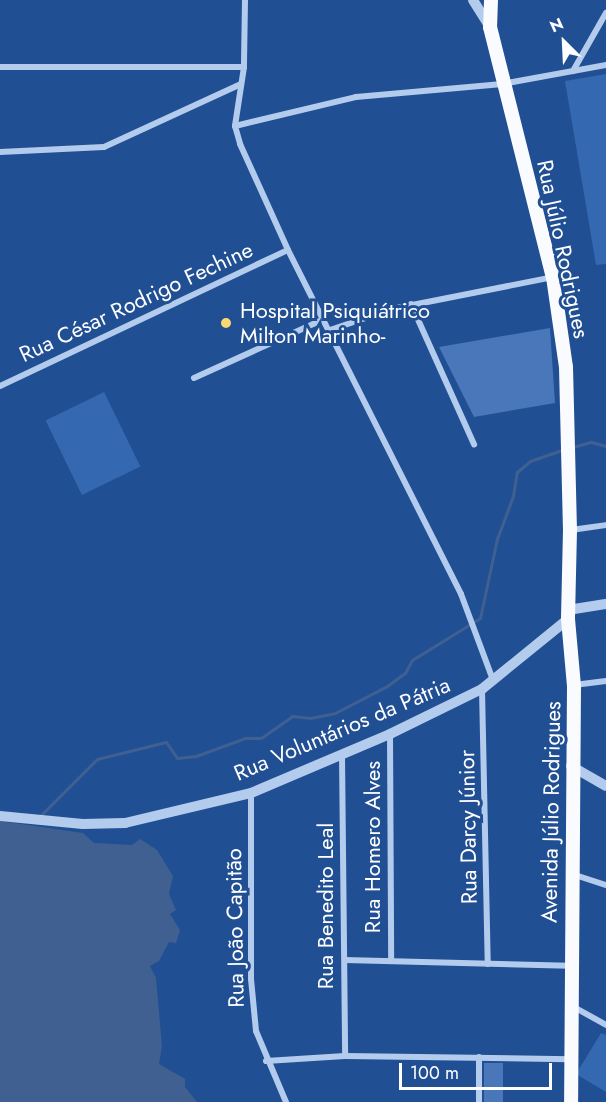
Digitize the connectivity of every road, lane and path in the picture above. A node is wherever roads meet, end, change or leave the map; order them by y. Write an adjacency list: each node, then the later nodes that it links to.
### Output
1 (245, 0): 8 (street)
2 (473, 0): 5 (street)
3 (491, 0): 5 (main road, Rua Júlio Rodrigues)
4 (606, 13): 9 (street)
5 (490, 27): 10 (main road, Rua Júlio Rodrigues)
6 (606, 65): 9 (street)
7 (0, 67): 8 (street)
8 (244, 67): 11 (street)
9 (573, 71): 10 (street)
10 (502, 84): 12 (street); 15 (main road, Rua Júlio Rodrigues)
11 (239, 85): 12 (street); 13 (street)
12 (235, 126): 14 (street)
13 (0, 152)
14 (288, 250): 17 (street); 20 (street, Rua César Rodrigo Fechine)
15 (553, 277): 16 (street); 23 (main road, Rua Júlio Rodrigues)
16 (411, 304): 18 (street); 21 (street)
17 (324, 319): 18 (street); 19 (street)
18 (330, 330): 26 (street)
19 (194, 378)
20 (0, 386)
21 (474, 444)
22 (606, 525): 23 (street)
23 (570, 530): 25 (main road, Rua Júlio Rodrigues)
24 (606, 604): 25 (street)
25 (568, 615): 26 (street, Rua Voluntários da Pátria); 28 (main road, Avenida Júlio Rodrigues)
26 (493, 680): 29 (street, Rua Voluntários da Pátria)
27 (606, 681): 28 (street)
28 (574, 686): 32 (main road, Avenida Júlio Rodrigues)
29 (482, 689): 30 (street, Rua Voluntários da Pátria); 42 (street, Rua Darcy Júnior)
30 (390, 734): 31 (street, Rua Voluntários da Pátria); 41 (street, Rua Homero Alves)
31 (342, 755): 34 (street, Rua Voluntários da Pátria); 40 (street, Rua Benedito Leal)
32 (571, 766): 33 (street); 36 (main road, Avenida Júlio Rodrigues)
33 (606, 786)
34 (251, 793): 35 (street, Rua Voluntários da Pátria); 49 (street, Rua João Capitão)
35 (0, 816)
36 (571, 874): 37 (street); 38 (main road, Avenida Júlio Rodrigues)
37 (606, 885)
38 (570, 944): 39 (street); 43 (main road, Avenida Júlio Rodrigues)
39 (581, 957)
40 (345, 960): 41 (street); 46 (street, Rua Benedito Leal)
41 (391, 960): 42 (street)
42 (488, 964): 43 (street)
43 (569, 966): 44 (main road, Avenida Júlio Rodrigues)
44 (570, 1005): 45 (street); 48 (main road)
45 (606, 1024)
46 (345, 1056): 47 (street); 49 (street)
47 (479, 1057): 48 (street); 51 (street)
48 (570, 1059): 52 (main road)
49 (266, 1061): 50 (street, Rua João Capitão)
50 (286, 1102)
51 (479, 1102)
52 (571, 1102)

